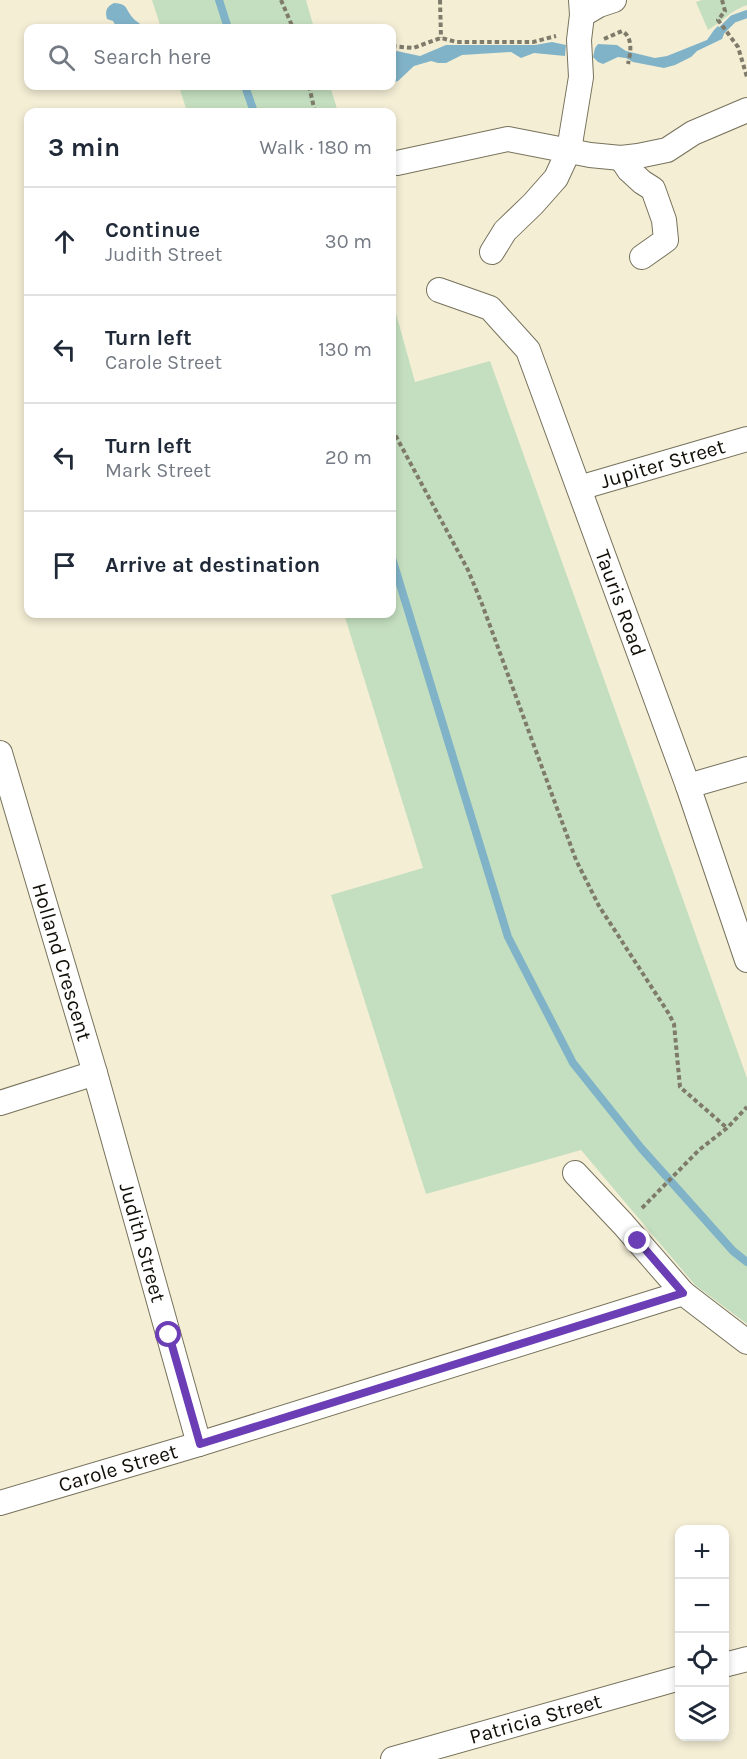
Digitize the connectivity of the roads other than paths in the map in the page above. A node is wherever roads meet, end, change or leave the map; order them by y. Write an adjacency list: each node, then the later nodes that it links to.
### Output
1 (614, 0): 2 (street)
2 (581, 8): 4 (street)
3 (747, 110): 5 (street)
4 (569, 150): 6 (street); 7 (street); 9 (street)
5 (667, 150): 6 (street); 8 (street)
6 (621, 158): 8 (street)
7 (397, 164)
8 (653, 189): 10 (street)
9 (492, 252)
10 (642, 257)
11 (439, 290): 13 (street, Tauris Road)
12 (747, 439): 13 (street, Jupiter Street)
13 (579, 488): 16 (street, Tauris Road)
14 (0, 753): 18 (street, Holland Crescent)
15 (747, 769): 16 (street)
16 (688, 786): 17 (street, Tauris Road)
17 (747, 960)
18 (95, 1074): 19 (street); 23 (street, Judith Street)
19 (0, 1102)
20 (575, 1173): 21 (street)
21 (683, 1293): 22 (street); 23 (street, Carole Street)
22 (747, 1342)
23 (200, 1444): 24 (street, Carole Street)
24 (0, 1503)
25 (747, 1659): 26 (street)
26 (729, 1664)
27 (675, 1679): 28 (street, Patricia Street)
28 (393, 1759)

